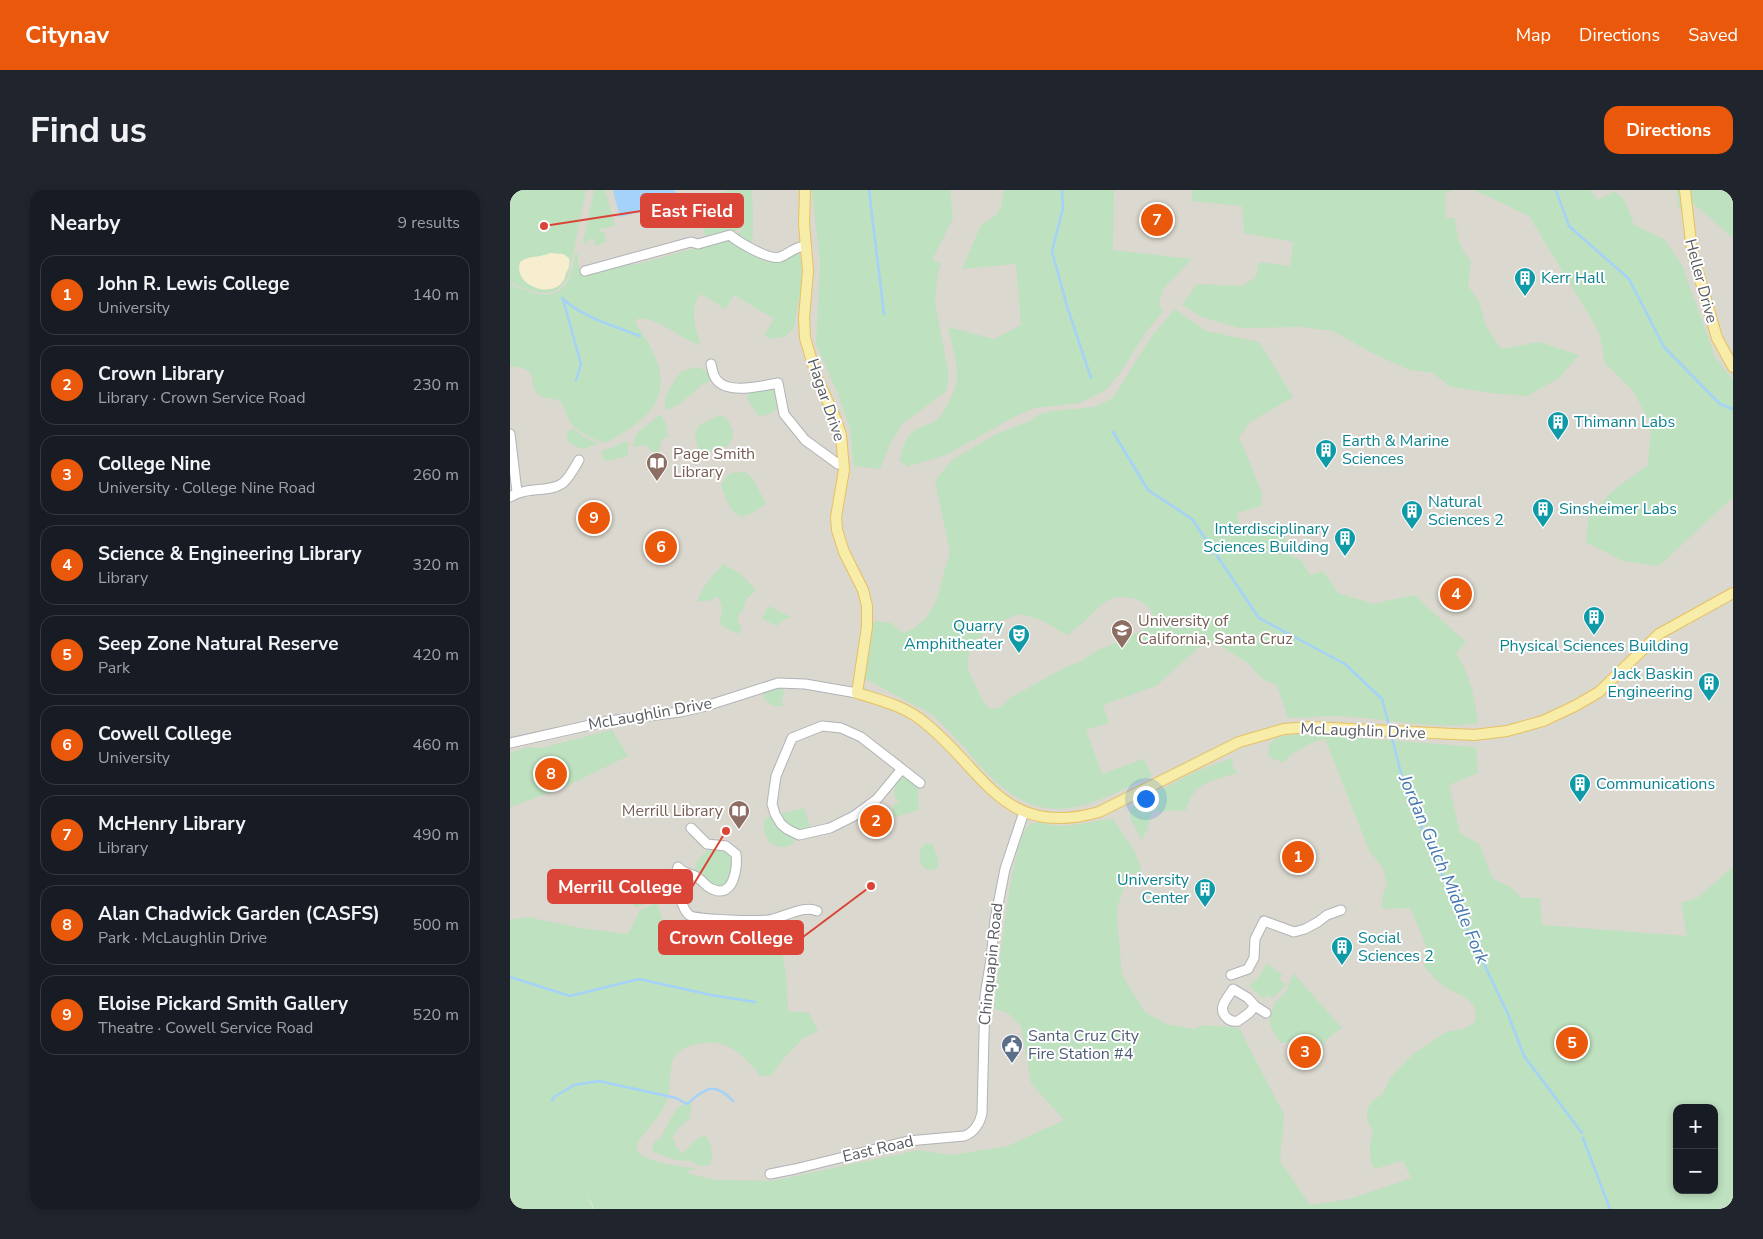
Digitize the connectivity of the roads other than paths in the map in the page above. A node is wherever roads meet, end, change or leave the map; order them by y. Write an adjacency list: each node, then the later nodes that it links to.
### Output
1 (805, 190): 3 (main road, Hagar Drive)
2 (1685, 190): 6 (main road, Heller Drive)
3 (806, 246): 4 (street); 12 (main road, Hagar Drive)
4 (585, 271)
5 (711, 364): 9 (street)
6 (1733, 367)
7 (510, 434): 10 (street)
8 (579, 460): 10 (street)
9 (838, 464)
10 (514, 495)
11 (1733, 593): 16 (main road, McLaughlin Drive)
12 (857, 694): 13 (street, McLaughlin Drive); 16 (main road, McLaughlin Drive)
13 (510, 743)
14 (901, 770): 14 (street); 15 (street)
15 (920, 783)
16 (1024, 812): 23 (street, Chinquapin Road)
17 (691, 828): 19 (street)
18 (1340, 910): 20 (street)
19 (817, 911)
20 (1231, 975)
21 (1255, 1006): 21 (street); 22 (street)
22 (1266, 1013)
23 (981, 1120): 24 (street, East Road)
24 (770, 1174)

